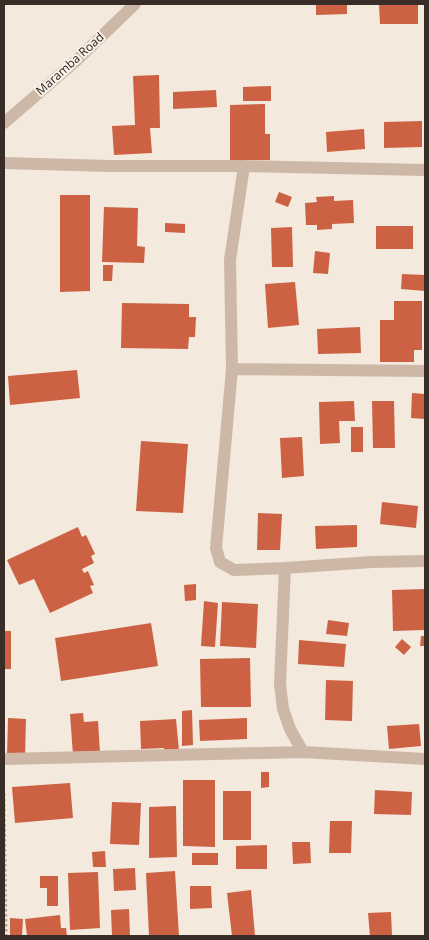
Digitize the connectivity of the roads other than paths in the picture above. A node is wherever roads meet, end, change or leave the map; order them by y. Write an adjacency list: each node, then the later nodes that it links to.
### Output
1 (135, 4): 2 (street, Maramba Road)
2 (4, 123)
3 (4, 163): 4 (street)
4 (244, 166): 5 (street); 6 (street)
5 (425, 170)
6 (232, 369): 7 (street); 9 (street)
7 (425, 371)
8 (425, 561): 9 (street)
9 (285, 568): 10 (street)
10 (303, 752): 11 (street); 12 (street)
11 (4, 759)
12 (425, 759)

